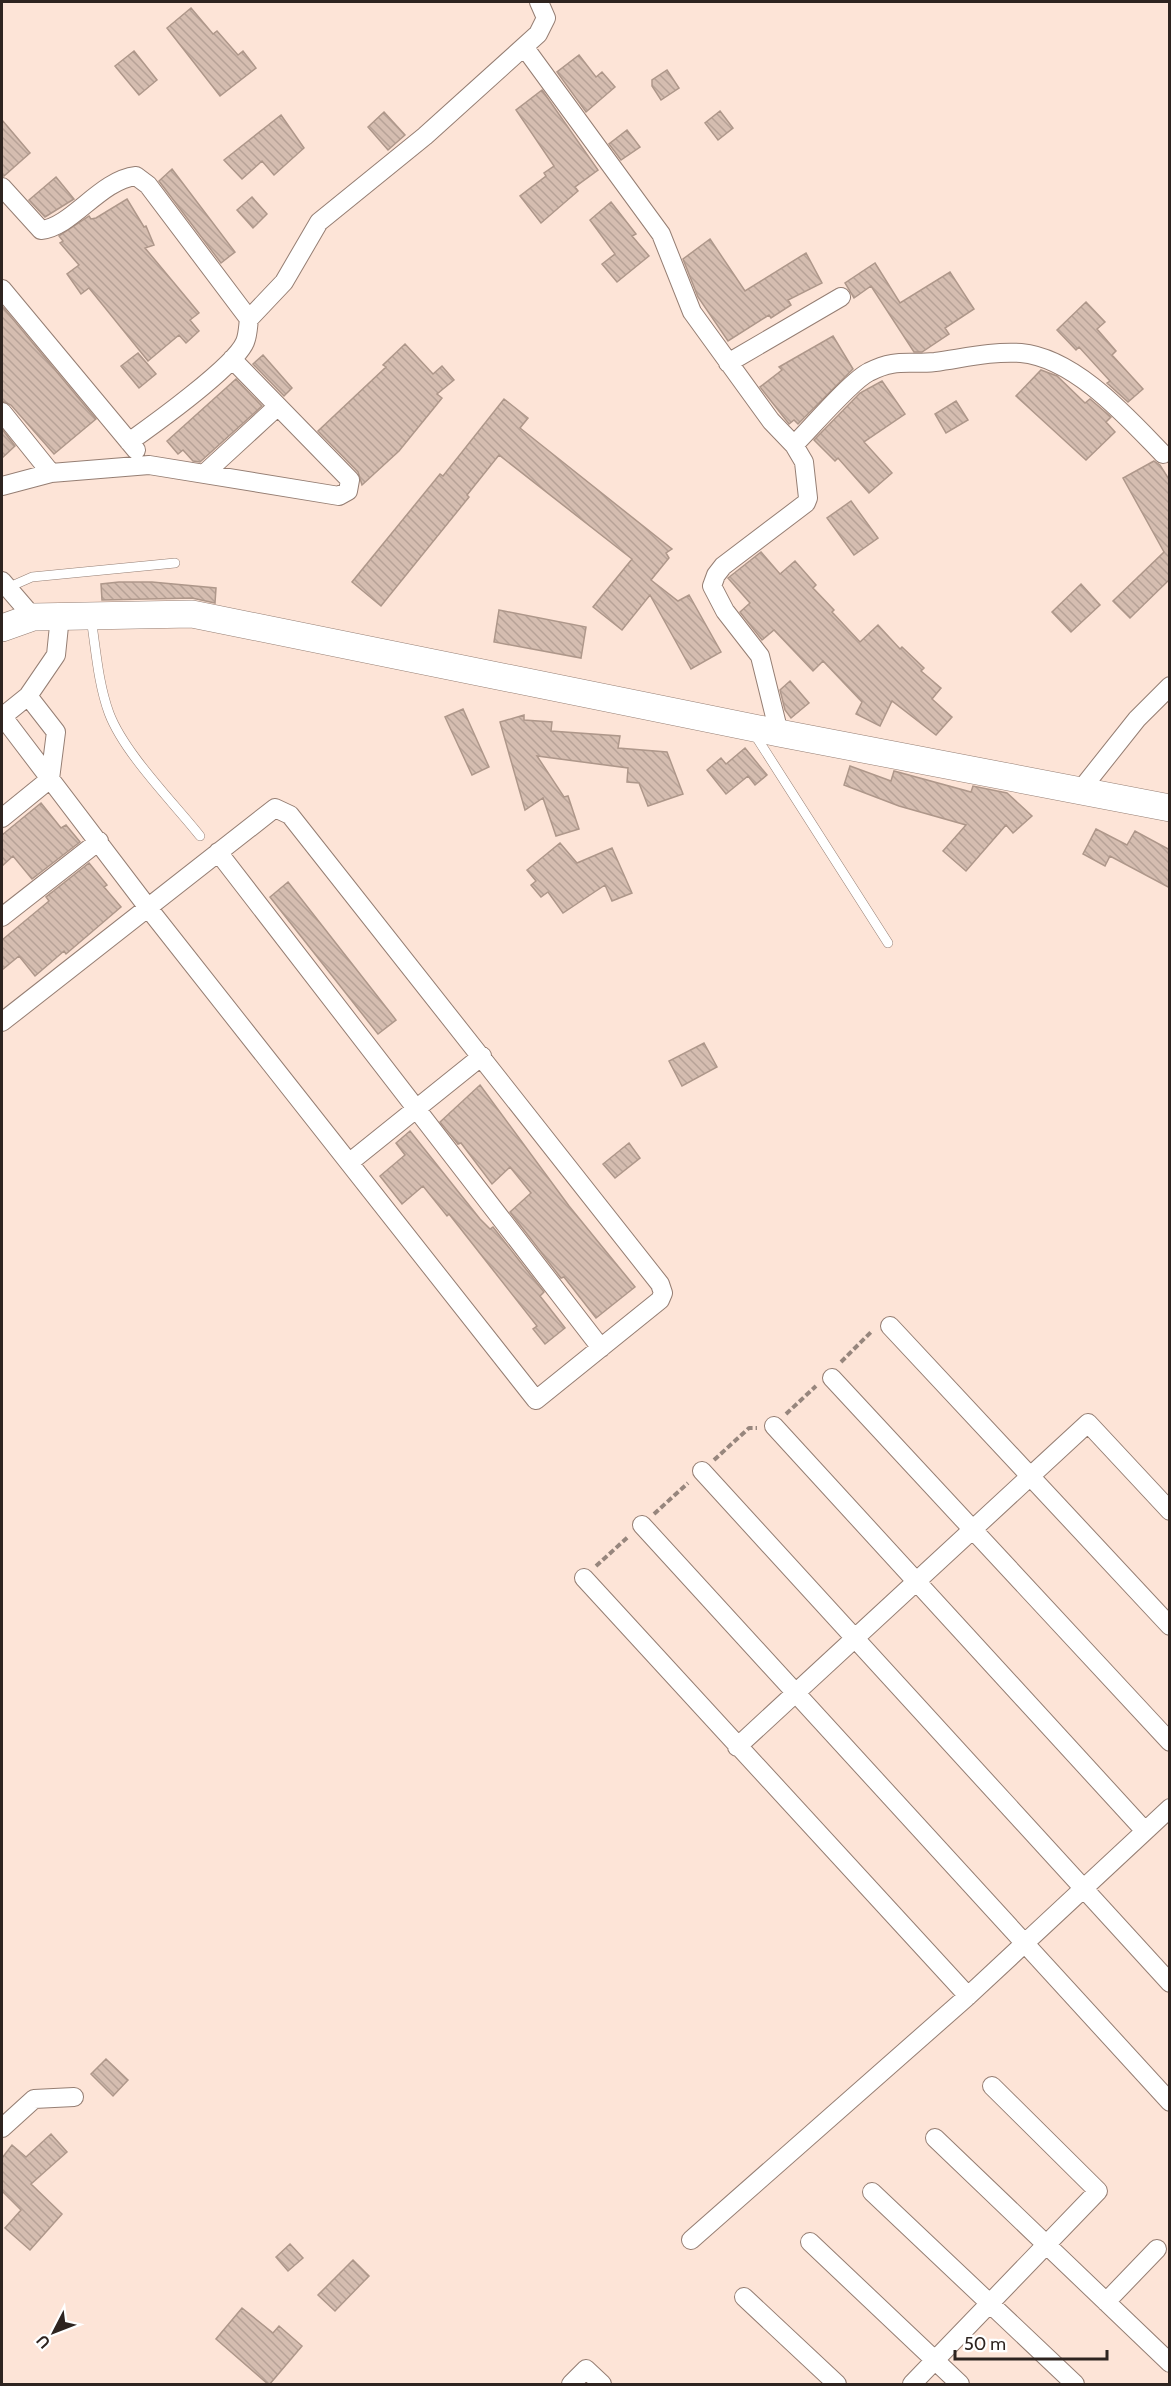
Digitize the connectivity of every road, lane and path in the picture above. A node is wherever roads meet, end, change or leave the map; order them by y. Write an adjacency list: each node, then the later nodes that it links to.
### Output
1 (539, 2): 2 (street)
2 (525, 48): 6 (street); 8 (street)
3 (2, 187): 6 (street)
4 (2, 289): 11 (street)
5 (841, 297): 8 (street)
6 (249, 319): 7 (street)
7 (232, 360): 9 (street); 11 (street)
8 (729, 363): 12 (street)
9 (278, 406): 16 (street); 16 (street)
10 (2, 412): 15 (street)
11 (129, 442): 14 (street)
12 (794, 445): 13 (street); 27 (street)
13 (1163, 454)
14 (149, 465): 15 (street); 16 (street)
15 (51, 473): 17 (street)
16 (204, 474)
17 (2, 486)
18 (175, 563): 19 (lane)
19 (3, 586): 21 (street)
20 (91, 616): 21 (street); 26 (street); 32 (lane)
21 (47, 617): 22 (street); 24 (street)
22 (2, 628)
23 (1170, 686): 29 (street)
24 (28, 696): 25 (street); 28 (street)
25 (2, 717): 28 (street)
26 (751, 728): 27 (street); 37 (lane)
27 (779, 733): 29 (street)
28 (50, 779): 31 (street); 33 (street)
29 (1079, 792): 30 (street)
30 (1170, 808)
31 (2, 818)
32 (200, 836)
33 (99, 841): 35 (street); 36 (street)
34 (218, 852): 35 (street); 39 (street); 40 (street)
35 (149, 909): 38 (street); 41 (street)
36 (2, 917)
37 (888, 943)
38 (2, 1022)
39 (482, 1056): 40 (street); 43 (street)
40 (418, 1108): 41 (street); 43 (street)
41 (350, 1162): 43 (street)
42 (890, 1326): 44 (path); 47 (street)
43 (601, 1348)
44 (832, 1378): 45 (path); 50 (street)
45 (774, 1426): 46 (path); 52 (street)
46 (702, 1471): 49 (path); 54 (street)
47 (1030, 1476): 48 (street); 50 (street); 53 (street)
48 (1170, 1511)
49 (642, 1525): 51 (path); 55 (street)
50 (972, 1529): 52 (street); 56 (street)
51 (584, 1578): 57 (street)
52 (917, 1580): 54 (street); 59 (street)
53 (1170, 1626)
54 (855, 1638): 55 (street); 60 (street)
55 (795, 1693): 57 (street); 61 (street)
56 (1170, 1742)
57 (737, 1747): 63 (street)
58 (1170, 1808): 59 (street)
59 (1145, 1831): 60 (street)
60 (1083, 1888): 61 (street); 62 (street)
61 (1024, 1943): 63 (street); 66 (street)
62 (1170, 1983)
63 (968, 1996): 70 (street)
64 (992, 2086): 72 (street)
65 (74, 2097): 67 (street)
66 (1170, 2102)
67 (2, 2128)
68 (935, 2138): 72 (street)
69 (872, 2192): 76 (street)
70 (691, 2240)
71 (810, 2242): 78 (street)
72 (1047, 2245): 75 (street); 76 (street)
73 (1157, 2249): 75 (street)
74 (744, 2297): 81 (street)
75 (1106, 2302): 77 (street)
76 (990, 2304): 78 (street); 84 (street)
77 (1168, 2358)
78 (935, 2361): 82 (street); 83 (street)
79 (571, 2385): 80 (street)
80 (602, 2385)
81 (837, 2385)
82 (912, 2385)
83 (960, 2385)
84 (1075, 2385)

